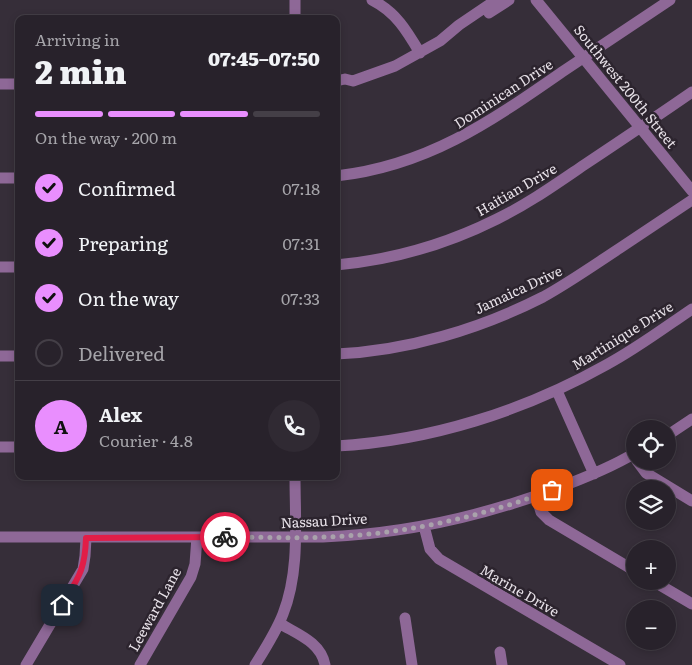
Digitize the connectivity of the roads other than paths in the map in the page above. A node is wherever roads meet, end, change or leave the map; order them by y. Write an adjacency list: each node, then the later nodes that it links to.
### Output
1 (295, 0): 7 (street)
2 (372, 0): 9 (street)
3 (496, 0): 8 (street)
4 (509, 0): 8 (street)
5 (536, 0): 10 (street, Southwest 200th Street)
6 (670, 0): 10 (street, Dominican Drive)
7 (295, 15)
8 (450, 34): 9 (street)
9 (420, 54): 11 (street)
10 (584, 58): 15 (street, Southwest 200th Street); 16 (street, Dominican Drive)
11 (341, 80)
12 (0, 84): 13 (street)
13 (15, 84)
14 (692, 92): 15 (street, Haitian Drive)
15 (640, 127): 19 (street, Southwest 200th Street); 21 (street, Haitian Drive)
16 (340, 175)
17 (0, 178): 18 (street)
18 (15, 178)
19 (692, 191)
20 (692, 200): 25 (street, Jamaica Drive)
21 (340, 265)
22 (0, 267): 23 (street)
23 (15, 267)
24 (692, 309): 28 (street, Martinique Drive)
25 (340, 354)
26 (0, 356): 27 (street)
27 (15, 356)
28 (557, 391): 31 (street, Martinique Drive); 36 (street)
29 (692, 419): 30 (street)
30 (676, 430)
31 (340, 446)
32 (0, 447): 33 (street)
33 (15, 447)
34 (626, 460): 36 (street, Nassau Drive)
35 (643, 470): 39 (street)
36 (594, 474): 38 (street, Nassau Drive)
37 (295, 480): 43 (street)
38 (536, 496): 40 (street, Nassau Drive); 45 (street)
39 (692, 501)
40 (424, 526): 43 (street, Nassau Drive); 57 (street, Marine Drive)
41 (0, 537): 44 (street, Nassau Drive)
42 (197, 537): 43 (street, Nassau Drive); 44 (street, Nassau Drive); 52 (street, Leeward Lane)
43 (295, 537): 49 (street)
44 (86, 538): 51 (street)
45 (626, 566)
46 (668, 590): 47 (street)
47 (692, 604)
48 (405, 618): 55 (street)
49 (279, 623): 53 (street); 54 (street)
50 (500, 652): 56 (street)
51 (26, 665)
52 (140, 665)
53 (255, 665)
54 (325, 665)
55 (412, 665)
56 (502, 665)
57 (620, 665)

